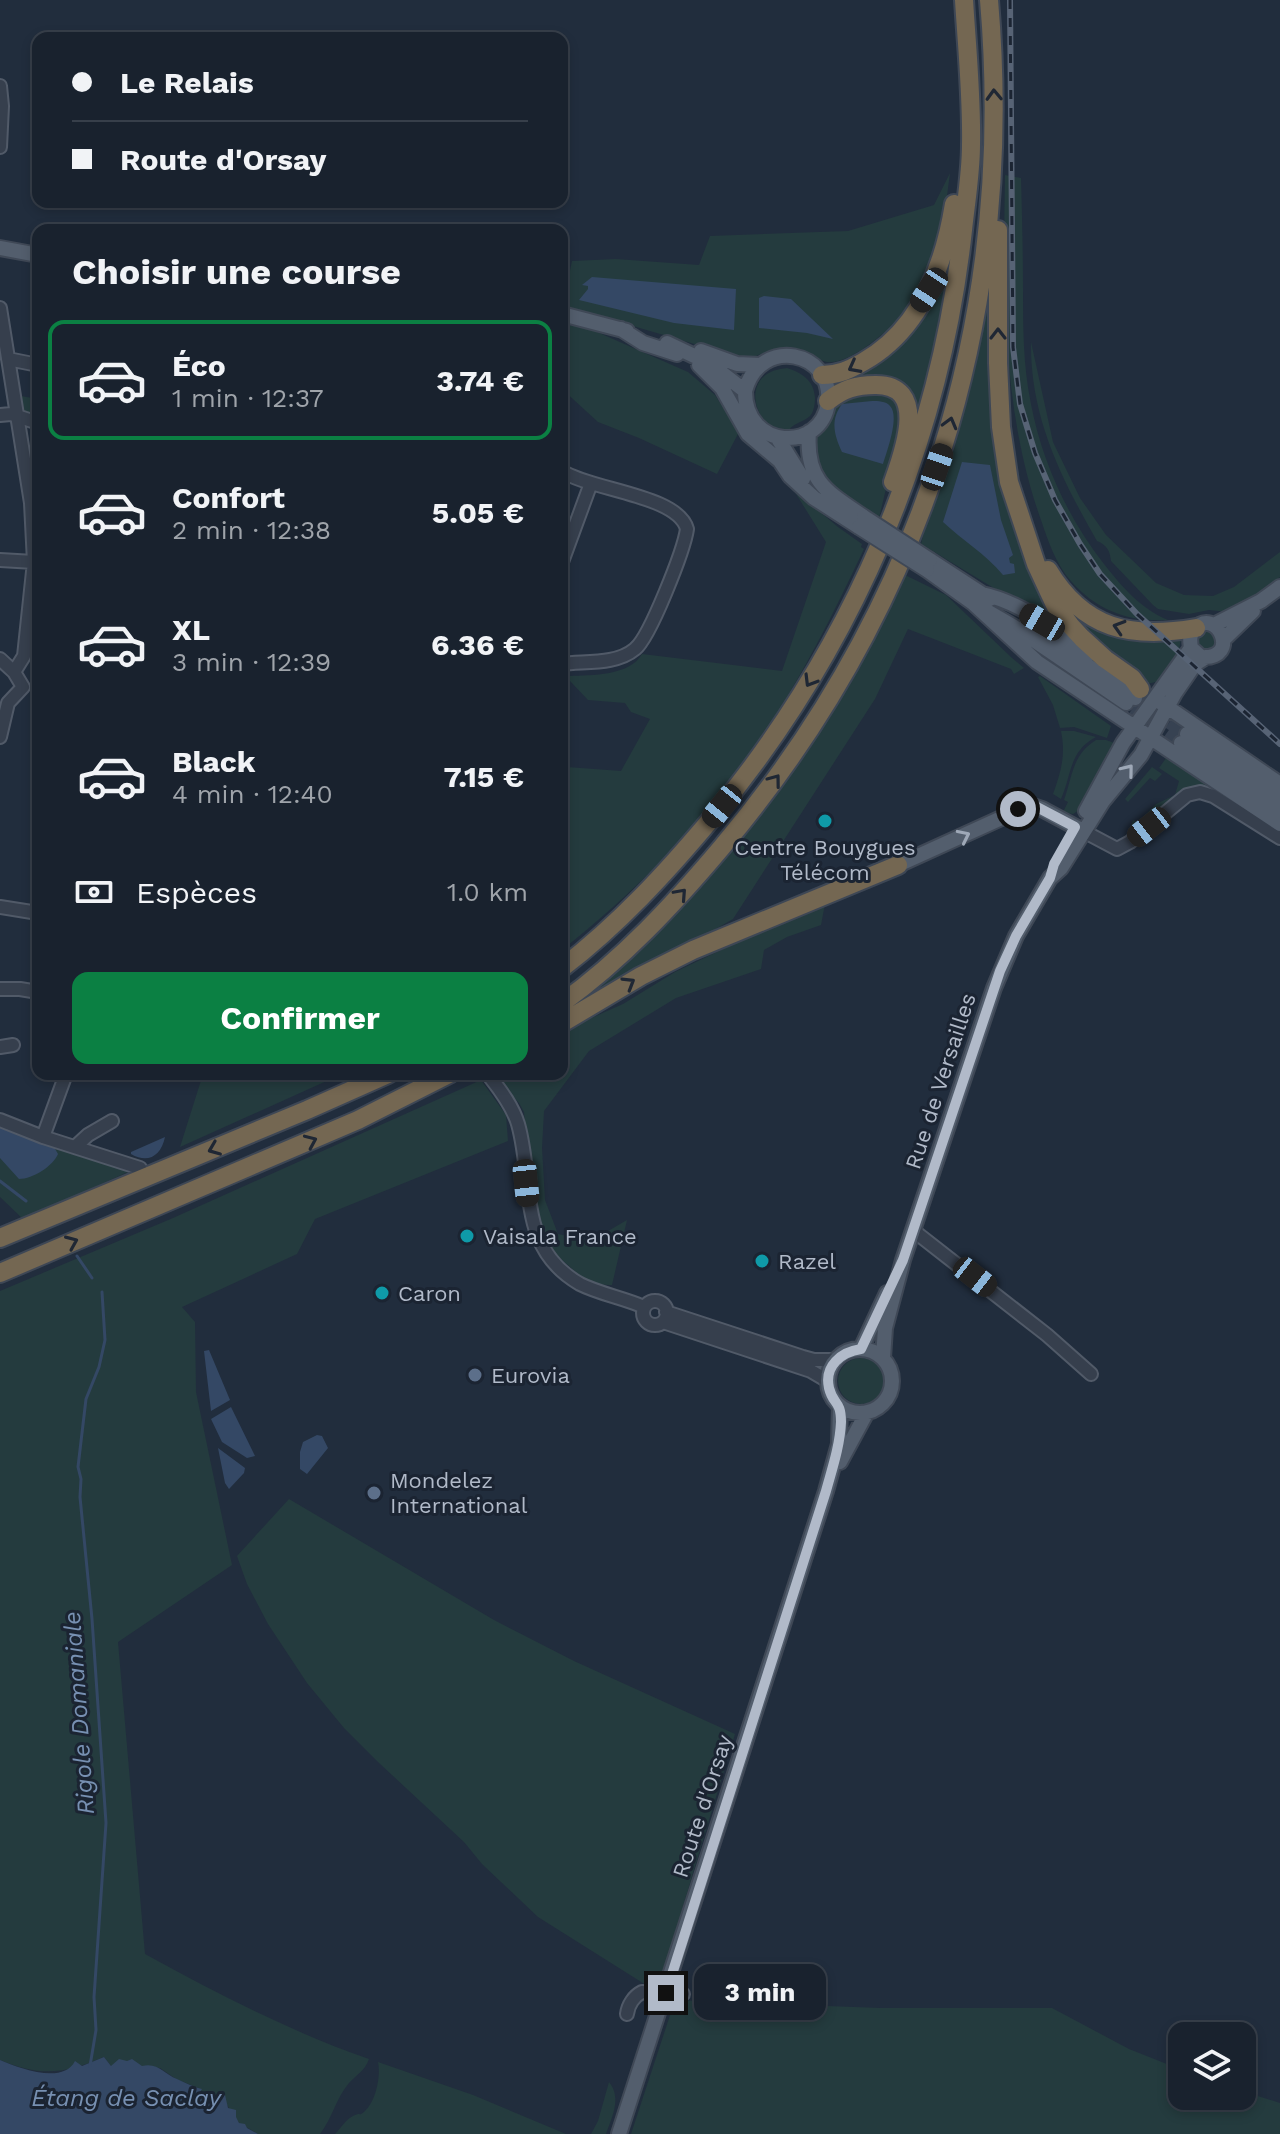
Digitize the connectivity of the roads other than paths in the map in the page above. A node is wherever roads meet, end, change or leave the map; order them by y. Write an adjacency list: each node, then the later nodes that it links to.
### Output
1 (964, 0): 3 (highway)
2 (989, 0): 6 (highway, one-way to 2)
3 (969, 84): 16 (highway, one-way to 16); 31 (highway)
4 (0, 86): 5 (street)
5 (0, 147)
6 (993, 173): 24 (highway, one-way to 6); 62 (highway, one-way to 6)
7 (0, 248): 8 (main road)
8 (32, 254)
9 (0, 308): 13 (street)
10 (568, 316): 11 (main road)
11 (621, 329): 12 (main road); 27 (main road)
12 (667, 343): 15 (main road); 17 (main road)
13 (8, 359): 14 (street); 20 (street)
14 (32, 364)
15 (760, 365): 16 (main road); 17 (main road)
16 (822, 375): 18 (main road)
17 (745, 391): 23 (main road)
18 (828, 401): 22 (main road); 31 (highway)
19 (0, 415): 20 (street)
20 (18, 417): 21 (street); 28 (street)
21 (32, 421)
22 (809, 432): 23 (main road); 29 (main road)
23 (777, 437): 27 (main road)
24 (1008, 467): 38 (highway, one-way to 24); 45 (highway)
25 (568, 476): 26 (street)
26 (591, 483): 30 (street); 43 (street)
27 (838, 512): 29 (main road)
28 (32, 515)
29 (862, 522): 35 (main road, bridge)
30 (568, 546)
31 (875, 555): 59 (highway, one-way to 59)
32 (0, 560): 33 (street)
33 (32, 563)
34 (1280, 587): 36 (main road)
35 (978, 599): 45 (main road); 47 (main road)
36 (1261, 601): 38 (main road); 39 (main road)
37 (32, 621): 44 (street)
38 (1205, 626): 39 (main road); 40 (main road)
39 (1223, 640): 41 (main road)
40 (1191, 648): 41 (main road); 45 (main road, Rue de Versailles)
41 (1206, 657): 46 (main road, Rue de Versailles)
42 (0, 659): 44 (street)
43 (568, 663)
44 (14, 672): 48 (street)
45 (1140, 698): 46 (main road); 47 (main road, Rue de Versailles)
46 (1168, 707): 49 (main road, Rue de Versailles); 50 (main road)
47 (1134, 727): 49 (main road); 54 (main road, Rue de Versailles)
48 (0, 737)
49 (1150, 738): 53 (main road); 54 (main road, Rue de Versailles, one-way to 49)
50 (1280, 784)
51 (1280, 798): 52 (main road)
52 (1280, 810)
53 (1280, 824)
54 (1079, 829): 55 (street); 56 (main road, one-way to 54); 73 (main road, Rue de Versailles)
55 (1280, 838)
56 (900, 864): 63 (highway, one-way to 56)
57 (0, 907): 58 (street)
58 (32, 912)
59 (568, 963)
60 (0, 989): 61 (street)
61 (32, 991)
62 (568, 998)
63 (568, 1019)
64 (64, 1080): 70 (street)
65 (374, 1080): 74 (highway, one-way to 74)
66 (437, 1080): 76 (highway, one-way to 66)
67 (492, 1080): 77 (street)
68 (0, 1120): 70 (street)
69 (112, 1121): 71 (street)
70 (43, 1137): 71 (street)
71 (75, 1147): 72 (street)
72 (140, 1168)
73 (914, 1231): 75 (main road, Rue de Versailles); 81 (street)
74 (0, 1238)
75 (903, 1260): 78 (main road, Rue de Versailles); 79 (main road, Rue de Versailles)
76 (0, 1273)
77 (665, 1317): 80 (street); 82 (street)
78 (861, 1349): 79 (main road); 80 (main road)
79 (883, 1358): 84 (main road)
80 (836, 1360): 82 (main road)
81 (1091, 1374)
82 (828, 1381): 83 (main road)
83 (840, 1406): 84 (main road); 85 (main road, Route d'Orsay)
84 (867, 1412): 85 (main road, Route d'Orsay)
85 (826, 1491): 86 (main road, Route d'Orsay)
86 (666, 1993): 87 (street); 88 (street); 89 (main road, Route d'Orsay)
87 (683, 1994)
88 (627, 2014)
89 (619, 2134)

